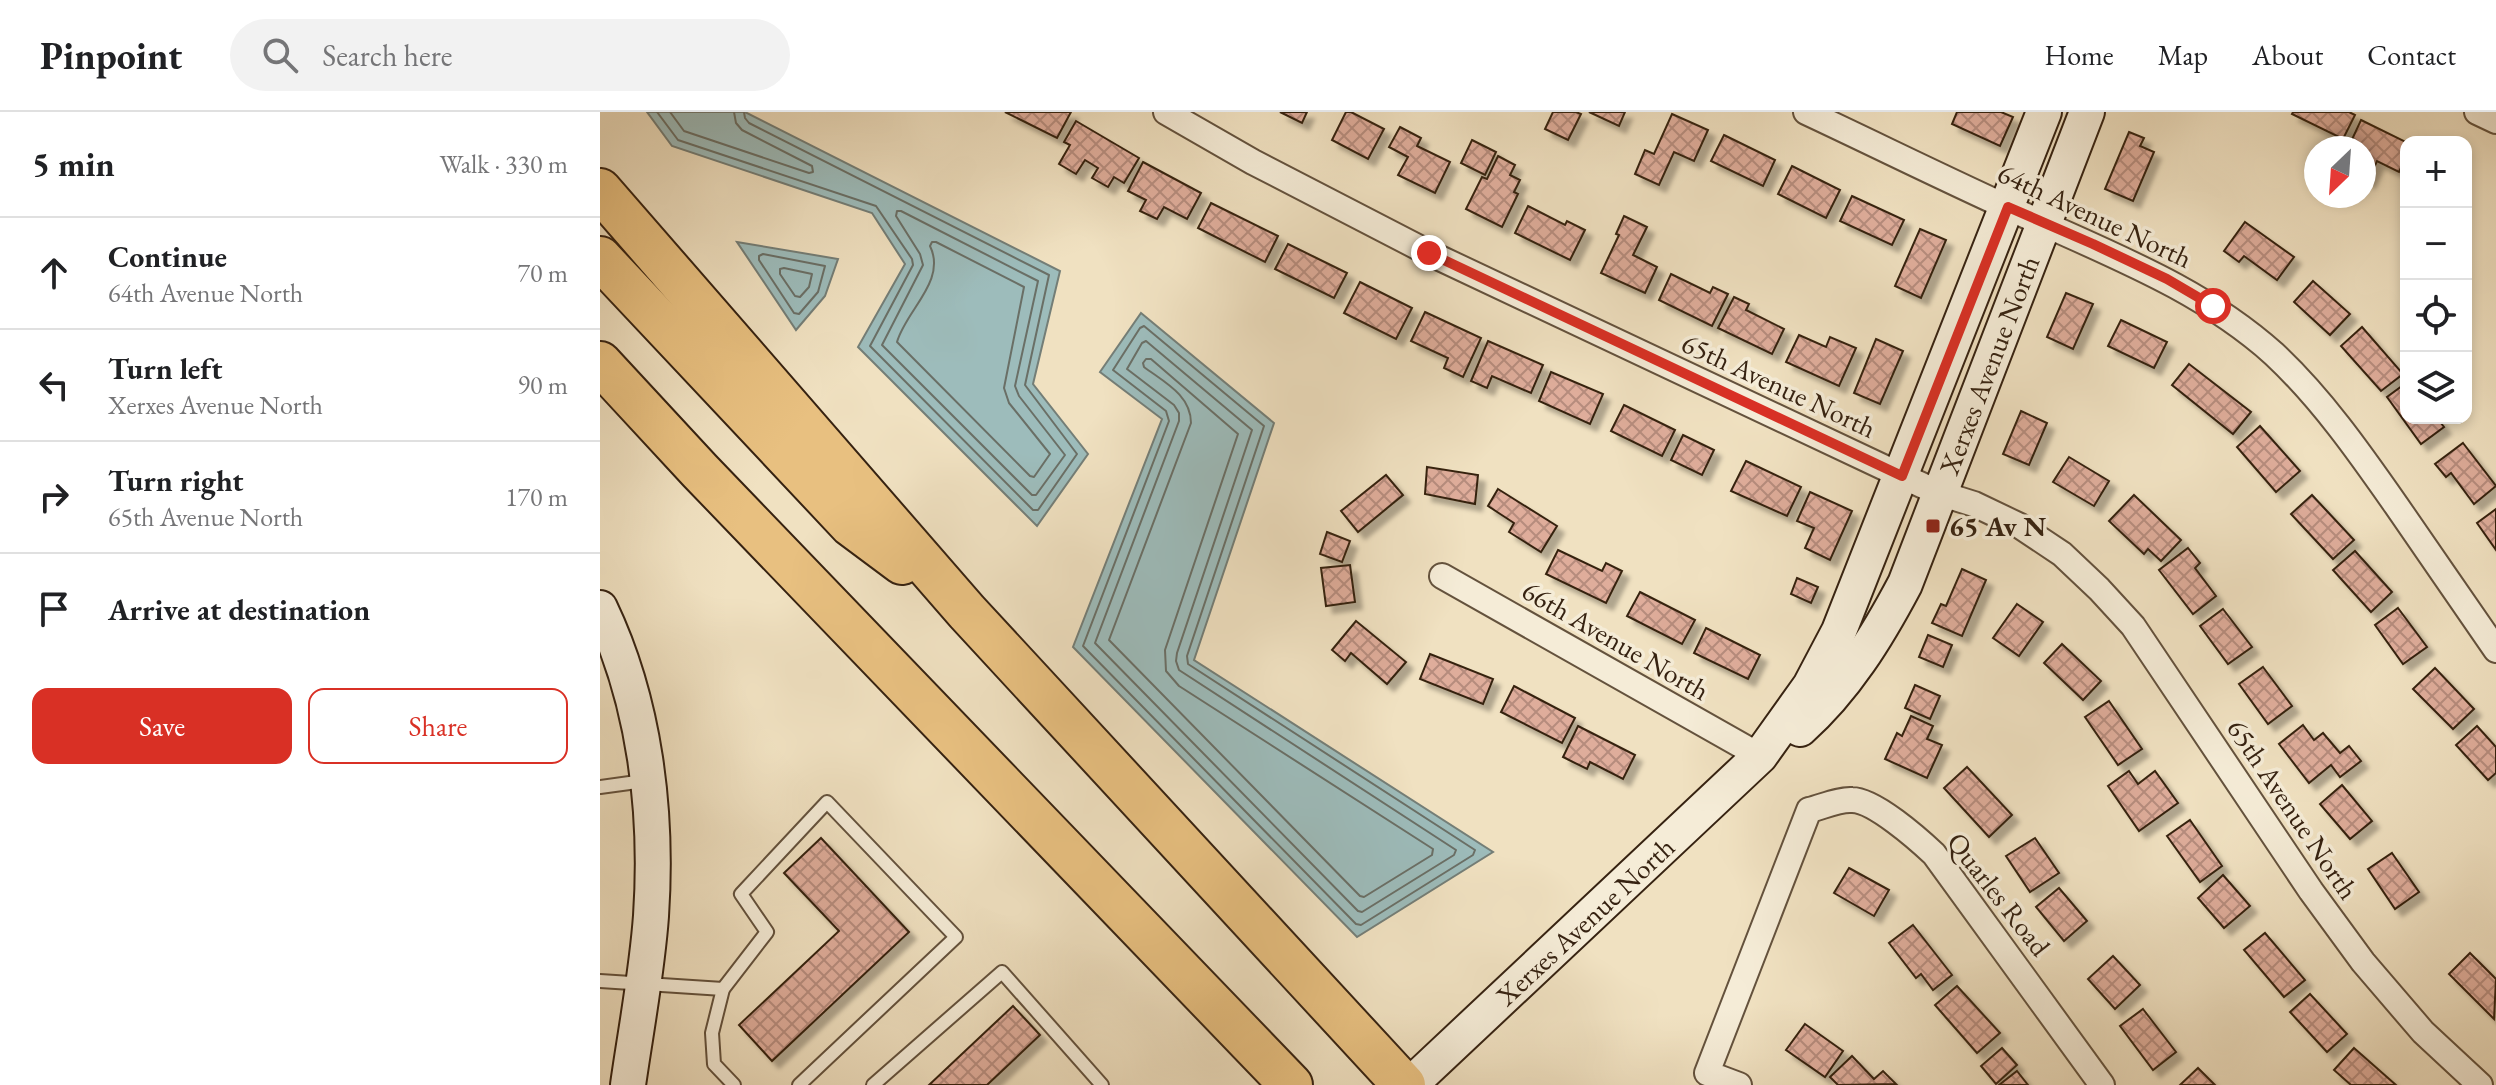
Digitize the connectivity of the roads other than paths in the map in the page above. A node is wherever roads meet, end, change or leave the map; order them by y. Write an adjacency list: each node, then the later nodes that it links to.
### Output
1 (1166, 112): 14 (street, 65th Avenue North)
2 (1806, 112): 8 (street, 64th Avenue North)
3 (2044, 112): 8 (street, Xerxes Avenue North)
4 (2087, 112): 9 (street, Xerxes Avenue North)
5 (2477, 112): 6 (street)
6 (2496, 121)
7 (600, 190): 18 (highway)
8 (2008, 207): 9 (street, 64th Avenue North); 14 (street, Xerxes Avenue North)
9 (2044, 224): 15 (street, Xerxes Avenue North); 19 (street, 64th Avenue North)
10 (600, 258): 18 (highway)
11 (600, 363): 13 (highway)
12 (600, 375): 13 (highway)
13 (700, 471): 31 (highway)
14 (1902, 476): 15 (street, 65th Avenue North); 20 (street, Xerxes Avenue North)
15 (1939, 493): 20 (street, Xerxes Avenue North); 35 (street, 65th Avenue North)
16 (1442, 576): 20 (street, 66th Avenue North)
17 (600, 608): 21 (street)
18 (967, 612): 32 (highway)
19 (2496, 650)
20 (1760, 756): 32 (street, Xerxes Avenue North)
21 (648, 781): 22 (lane); 24 (street)
22 (600, 787)
23 (600, 981): 24 (lane)
24 (642, 983): 25 (lane); 26 (street)
25 (723, 989): 27 (lane); 28 (lane)
26 (628, 1085)
27 (734, 1085)
28 (799, 1085)
29 (873, 1085): 30 (lane)
30 (1102, 1085)
31 (1291, 1085)
32 (1407, 1085)
33 (1739, 1085): 34 (street, Quarles Road)
34 (2102, 1085)
35 (2480, 1085)

